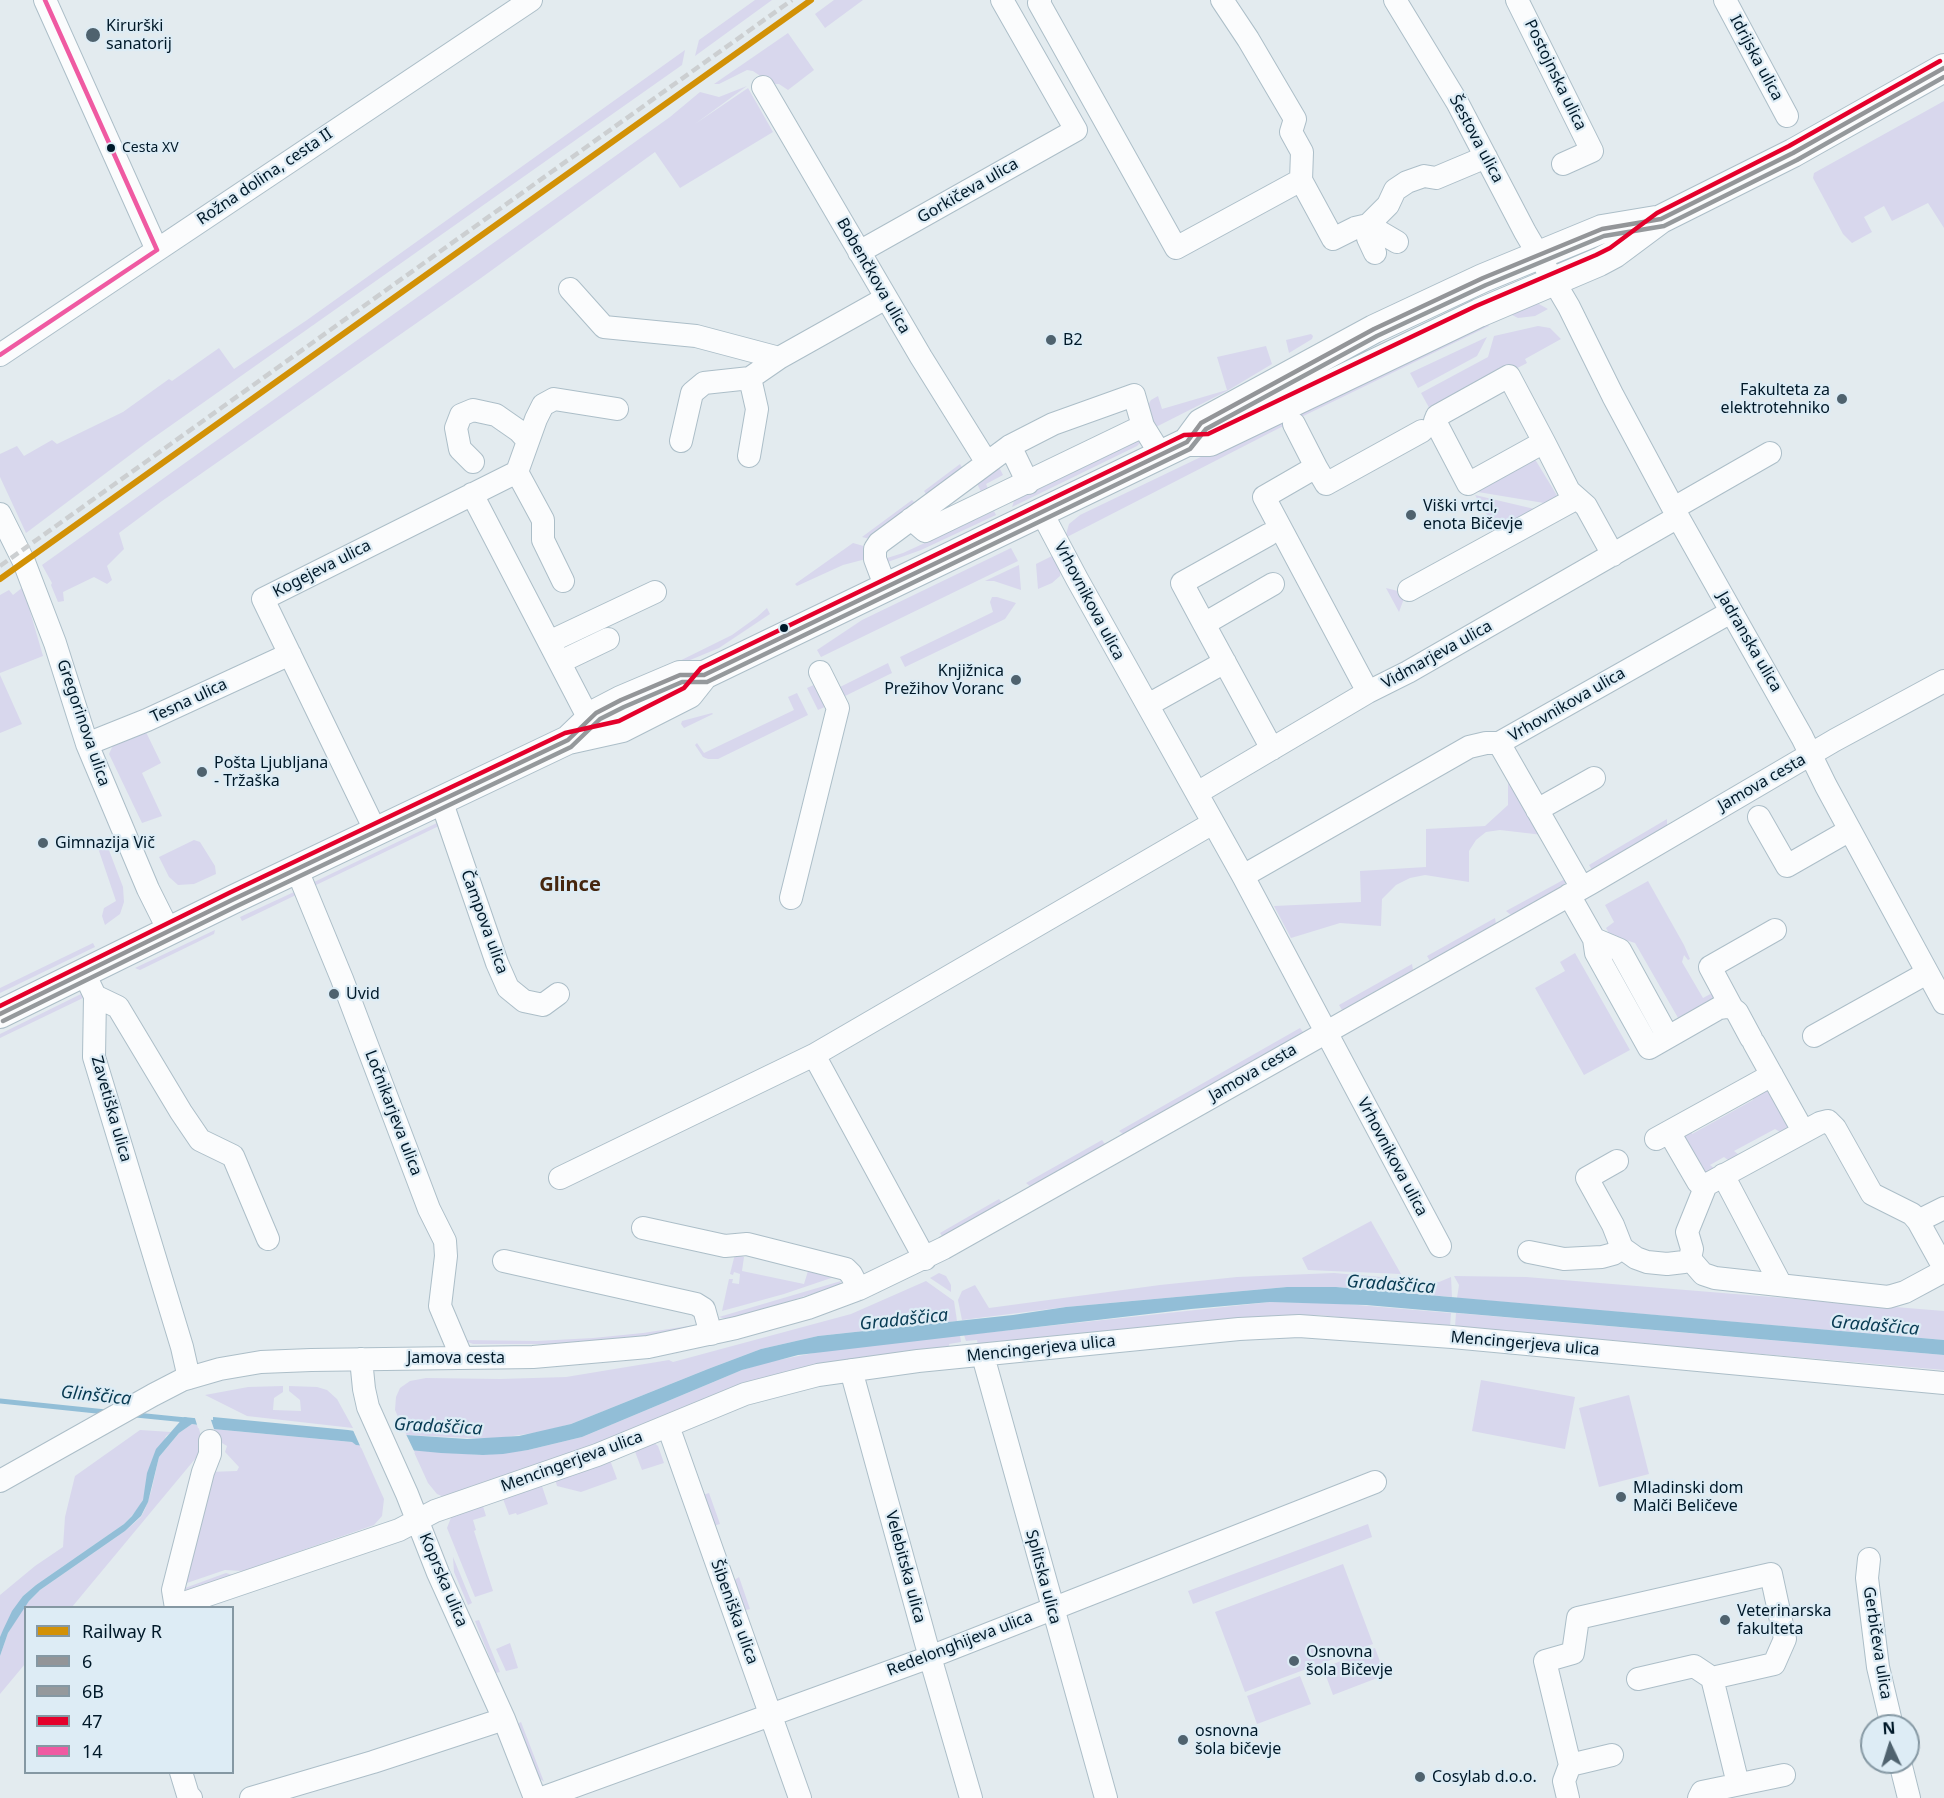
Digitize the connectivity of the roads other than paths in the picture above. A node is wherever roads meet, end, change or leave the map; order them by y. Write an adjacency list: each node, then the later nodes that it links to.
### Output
1 (45, 0): 18 (street)
2 (531, 0): 18 (street, Rožna dolina, cesta II)
3 (1002, 0): 19 (street, Gorkičeva ulica)
4 (1040, 0): 14 (street)
5 (1222, 0): 14 (street)
6 (1395, 0): 12 (street, Šestova ulica)
7 (1517, 0): 13 (street, Postojnska ulica)
8 (1725, 0): 11 (street, Idrijska ulica)
9 (1944, 68): 15 (main road)
10 (763, 87): 19 (street, Bobenčkova ulica)
11 (1787, 116)
12 (1486, 157): 16 (street); 21 (street, Šestova ulica)
13 (1563, 164)
14 (1300, 180): 16 (street)
15 (1661, 219): 21 (main road); 22 (main road)
16 (1368, 225): 17 (street); 20 (street)
17 (1397, 242)
18 (157, 250): 25 (street, Rožna dolina, cesta II)
19 (860, 252): 24 (street, Bobenčkova ulica)
20 (1375, 253)
21 (1538, 255): 22 (street, Šestova ulica); 35 (main road)
22 (1553, 280): 35 (main road); 50 (street, Jadranska ulica)
23 (570, 289): 26 (street)
24 (886, 298): 26 (street); 43 (street, Bobenčkova ulica)
25 (0, 355)
26 (779, 358): 27 (street)
27 (750, 378): 34 (street); 41 (street)
28 (617, 410): 33 (street)
29 (1076, 415): 31 (street); 37 (street); 38 (street)
30 (1294, 424): 44 (street)
31 (1143, 426): 38 (street); 40 (street)
32 (1422, 431): 44 (street)
33 (528, 441): 42 (street); 45 (street)
34 (681, 441)
35 (1187, 442): 40 (main road)
36 (1544, 442): 36 (street); 48 (street)
37 (1010, 446): 43 (street); 46 (street)
38 (1092, 450): 46 (street)
39 (1770, 453): 50 (street, Vidmarjeva ulica)
40 (1161, 455): 49 (main road)
41 (749, 456)
42 (473, 462)
43 (987, 463): 52 (street)
44 (1316, 467): 69 (street)
45 (517, 472): 47 (street, Kogejeva ulica); 55 (street)
46 (1028, 483): 52 (street)
47 (472, 494): 63 (street); 64 (street, Kogejeva ulica)
48 (1578, 498): 54 (street); 58 (street)
49 (1042, 513): 57 (main road); 77 (street, Vrhovnikova ulica)
50 (1676, 513): 54 (street, Vidmarjeva ulica); 60 (street, Jadranska ulica)
51 (0, 514): 72 (street, Gregorinova ulica)
52 (911, 519): 57 (street)
53 (1268, 535): 61 (street)
54 (1613, 555): 69 (street, Vidmarjeva ulica)
55 (563, 581)
56 (1274, 584): 61 (street)
57 (886, 588): 71 (main road)
58 (1409, 590)
59 (655, 592): 63 (street)
60 (1731, 612): 73 (street, Vrhovnikova ulica); 75 (street, Jadranska ulica)
61 (1204, 624): 66 (street)
62 (608, 639): 65 (street)
63 (549, 642): 65 (street)
64 (290, 654): 72 (street, Tesna ulica); 83 (street, Kogejeva ulica)
65 (560, 662): 71 (street)
66 (1225, 662): 70 (street); 74 (street)
67 (820, 672): 87 (street)
68 (1944, 681): 75 (street, Jamova cesta)
69 (1368, 692): 74 (street, Vidmarjeva ulica)
70 (1155, 701)
71 (584, 731): 78 (main road)
72 (87, 744): 89 (street, Gregorinova ulica)
73 (1499, 744): 79 (street); 85 (street, Vrhovnikova ulica)
74 (1272, 749): 77 (street, Vidmarjeva ulica)
75 (1811, 754): 82 (street, Jadranska ulica); 86 (street, Jamova cesta)
76 (1594, 778): 79 (street)
77 (1197, 793): 81 (street, Vrhovnikova ulica)
78 (441, 800): 83 (main road); 92 (street, Čampova ulica)
79 (1537, 810): 86 (street)
80 (1759, 817): 82 (street)
81 (1213, 823): 85 (street, Vrhovnikova ulica); 98 (street)
82 (1850, 830): 90 (street, Jadranska ulica)
83 (376, 832): 84 (main road)
84 (297, 870): 89 (main road); 119 (street, Ločnikarjeva ulica)
85 (1243, 876): 96 (street, Vrhovnikova ulica)
86 (1575, 892): 94 (street); 96 (street, Jamova cesta)
87 (791, 898)
88 (1775, 930): 94 (street)
89 (169, 931): 91 (main road)
90 (1927, 973): 93 (street, Jadranska ulica); 97 (street)
91 (90, 984): 95 (main road); 107 (street); 122 (street, Zavetiška ulica)
92 (558, 993)
93 (1944, 1004)
94 (1732, 1008): 99 (street)
95 (0, 1014)
96 (1325, 1032): 108 (street, Vrhovnikova ulica); 111 (street, Jamova cesta)
97 (1814, 1035)
98 (814, 1055): 102 (street); 111 (street)
99 (1772, 1074): 100 (street); 103 (street)
100 (1803, 1131): 103 (street); 105 (street)
101 (1617, 1161): 109 (street)
102 (560, 1178)
103 (1714, 1180): 112 (street); 115 (street)
104 (1944, 1208): 105 (street)
105 (1918, 1221): 114 (street)
106 (643, 1228): 116 (street)
107 (268, 1239)
108 (1440, 1246)
109 (1622, 1248): 110 (street); 112 (street)
110 (1530, 1252)
111 (925, 1259): 116 (street, Jamova cesta)
112 (1690, 1259): 115 (street)
113 (504, 1261): 117 (street)
114 (1944, 1269): 115 (street)
115 (1781, 1286)
116 (859, 1289): 117 (street, Jamova cesta)
117 (711, 1334): 119 (street, Jamova cesta)
118 (983, 1356): 121 (street, Mencingerjeva ulica); 123 (street, Mencingerjeva ulica); 132 (street, Splitska ulica)
119 (462, 1358): 120 (street, Jamova cesta)
120 (361, 1359): 122 (street, Jamova cesta); 128 (street, Koprska ulica)
121 (851, 1370): 124 (street, Mencingerjeva ulica); 133 (street, Velebitska ulica)
122 (189, 1378): 126 (street, Jamova cesta)
123 (1944, 1383)
124 (668, 1426): 128 (street, Mencingerjeva ulica); 137 (street, Šibeniška ulica)
125 (210, 1441): 130 (street)
126 (0, 1481)
127 (1375, 1482): 132 (street, Redelonghijeva ulica)
128 (417, 1520): 131 (street, Mencingerjeva ulica); 138 (street, Koprska ulica)
129 (1869, 1559): 136 (street, Gerbičeva ulica)
130 (177, 1606)
131 (180, 1606)
132 (1051, 1608): 133 (street, Redelonghijeva ulica); 151 (street, Splitska ulica)
133 (930, 1657): 137 (street, Redelonghijeva ulica); 150 (street, Velebitska ulica)
134 (1713, 1678): 135 (street); 140 (street); 144 (street)
135 (1638, 1679)
136 (1889, 1714)
137 (771, 1715): 148 (street, Redelonghijeva ulica); 149 (street, Šibeniška ulica)
138 (504, 1719): 146 (street); 147 (street, Koprska ulica)
139 (1612, 1755): 140 (street)
140 (1570, 1765): 152 (street)
141 (182, 1774): 145 (street)
142 (1903, 1774): 154 (street)
143 (1784, 1775): 144 (street)
144 (1738, 1785): 153 (street)
145 (191, 1798)
146 (251, 1798)
147 (535, 1798)
148 (542, 1798)
149 (800, 1798)
150 (971, 1798)
151 (1106, 1798)
152 (1568, 1798)
153 (1699, 1798)
154 (1910, 1798)

